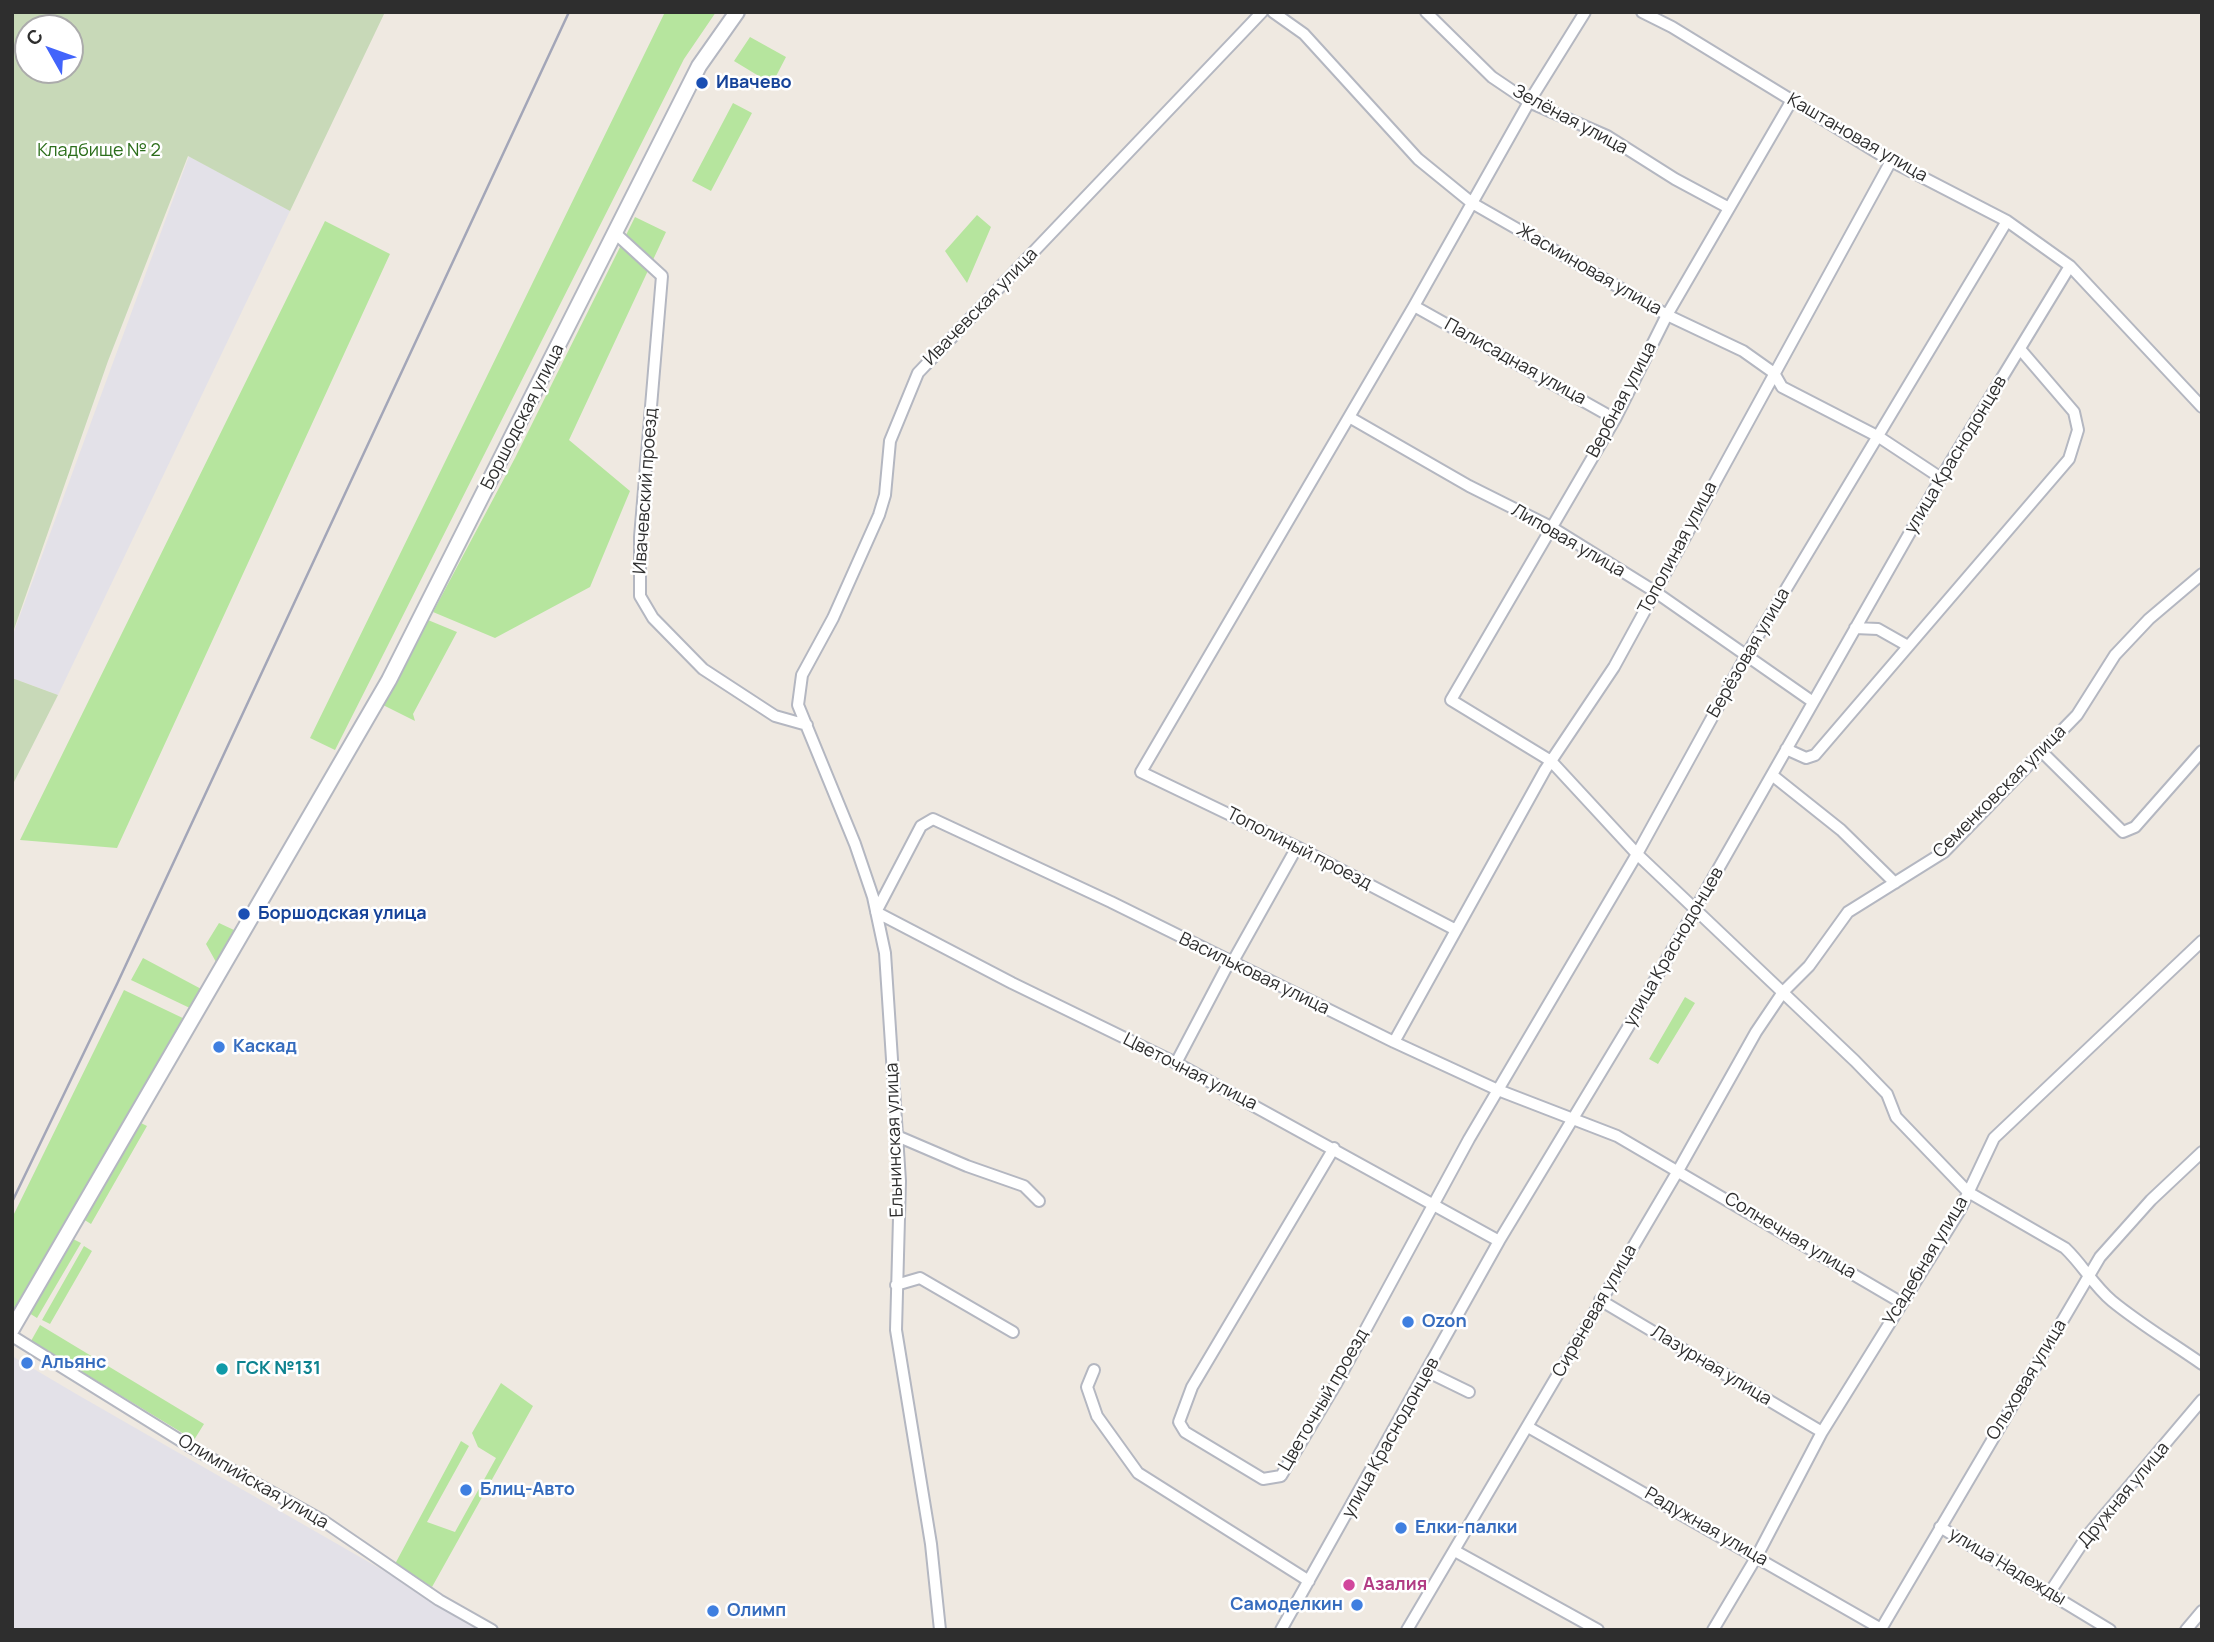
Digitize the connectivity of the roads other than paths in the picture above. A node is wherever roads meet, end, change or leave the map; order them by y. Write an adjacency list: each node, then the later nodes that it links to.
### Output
1 (737, 12): 13 (street, Боршодская улица)
2 (1262, 12): 31 (street, Ивачевская улица)
3 (1273, 12): 10 (street, Жасминовая улица)
4 (1426, 12): 8 (street, Зелёная улица)
5 (1585, 12): 8 (street)
6 (1643, 12): 7 (street, Каштановая улица)
7 (1792, 100): 9 (street, Каштановая улица); 11 (street, Вербная улица)
8 (1529, 102): 10 (street); 11 (street, Зелёная улица)
9 (1891, 161): 12 (street, Каштановая улица); 18 (street, Тополиная улица)
10 (1472, 203): 15 (street); 16 (street, Жасминовая улица)
11 (1729, 208): 16 (street, Вербная улица)
12 (2007, 221): 14 (street, Каштановая улица); 22 (street, Берёзовая улица)
13 (615, 233): 32 (street, Ивачевский проезд); 63 (street, Боршодская улица)
14 (2070, 266): 17 (street, улица Краснодонцев); 19 (street, Каштановая улица)
15 (1414, 306): 20 (street); 21 (street, Палисадная улица)
16 (1667, 315): 18 (street, Жасминовая улица); 21 (street, Вербная улица)
17 (2020, 349): 23 (street, улица Краснодонцев); 28 (street)
18 (1774, 373): 22 (street, Жасминовая улица); 26 (street, Тополиная улица)
19 (2202, 407)
20 (1349, 417): 24 (street, Липовая улица); 38 (street, Тополиный проезд)
21 (1615, 419): 24 (street, Вербная улица)
22 (1879, 437): 23 (street, Жасминовая улица); 29 (street, Берёзовая улица)
23 (1941, 478): 27 (street, улица Краснодонцев)
24 (1551, 527): 26 (street, Липовая улица); 36 (street, Вербная улица)
25 (2202, 574): 34 (street, Семенковская улица)
26 (1654, 591): 29 (street, Липовая улица); 36 (street, Тополиная улица)
27 (1855, 628): 28 (street); 30 (street, улица Краснодонцев)
28 (1908, 646): 33 (street)
29 (1747, 654): 30 (street, Липовая улица); 39 (street, Берёзовая улица)
30 (1813, 702): 33 (street, улица Краснодонцев)
31 (799, 705): 32 (street, Ельнинская улица)
32 (807, 725): 42 (street, Ельнинская улица)
33 (1786, 750): 37 (street, улица Краснодонцев)
34 (2041, 751): 35 (street); 40 (street, Семенковская улица)
35 (2202, 751)
36 (1551, 761): 39 (street); 43 (street, Тополиная улица)
37 (1772, 775): 40 (street); 41 (street, улица Краснодонцев)
38 (1297, 847): 43 (street, Тополиный проезд); 45 (street)
39 (1637, 854): 41 (street); 49 (street, Берёзовая улица)
40 (1895, 883): 46 (street, Семенковская улица)
41 (1695, 911): 46 (street); 50 (street, улица Краснодонцев)
42 (876, 912): 45 (street, Васильковая улица); 48 (street, Цветочная улица); 51 (street, Ельнинская улица)
43 (1455, 930): 47 (street, Тополиная улица)
44 (2202, 941): 55 (street, Усадебная улица)
45 (1232, 963): 47 (street, Васильковая улица); 48 (street)
46 (1783, 992): 54 (street, Сиреневая улица); 55 (street)
47 (1394, 1042): 49 (street, Васильковая улица)
48 (1177, 1063): 52 (street, Цветочная улица)
49 (1498, 1090): 50 (street, Васильковая улица); 57 (street, Цветочный проезд)
50 (1574, 1117): 54 (street, Васильковая улица); 58 (street, улица Краснодонцев)
51 (897, 1136): 56 (street); 60 (street, Ельнинская улица)
52 (1334, 1148): 57 (street, Цветочная улица); 57 (street, Цветочный проезд)
53 (2202, 1152): 59 (street, Ольховая улица)
54 (1679, 1170): 61 (street, Сиреневая улица); 62 (street, Солнечная улица)
55 (1968, 1192): 59 (street); 62 (street, Усадебная улица)
56 (1039, 1201)
57 (1433, 1204): 58 (street, Цветочная улица)
58 (1499, 1241): 68 (street, улица Краснодонцев)
59 (2087, 1277): 66 (street); 73 (street, Ольховая улица)
60 (896, 1286): 64 (street); 82 (street, Ельнинская улица)
61 (1600, 1300): 71 (street, Сиреневая улица); 72 (street, Лазурная улица)
62 (1902, 1303): 72 (street, Усадебная улица)
63 (12, 1329)
64 (1013, 1332)
65 (12, 1336): 81 (street, Олимпийская улица)
66 (2202, 1364)
67 (1094, 1370): 76 (street)
68 (1428, 1372): 69 (street); 76 (street, улица Краснодонцев)
69 (1469, 1392)
70 (2202, 1401): 77 (street, Дружная улица)
71 (1528, 1427): 74 (street, Сиреневая улица); 75 (street, Радужная улица)
72 (1822, 1432): 75 (street, Усадебная улица)
73 (1940, 1527): 77 (street, улица Надежды); 80 (street, Ольховая улица)
74 (1455, 1550): 83 (street, Сиреневая улица); 84 (street)
75 (1756, 1556): 80 (street, Радужная улица); 85 (street, Усадебная улица)
76 (1309, 1581): 79 (street, улица Краснодонцев)
77 (2050, 1592): 86 (street, улица Надежды)
78 (2202, 1611): 87 (street)
79 (1287, 1628)
80 (1882, 1629)
81 (492, 1630)
82 (940, 1630)
83 (1407, 1630)
84 (1598, 1630)
85 (1713, 1630)
86 (2110, 1630)
87 (2186, 1630)

